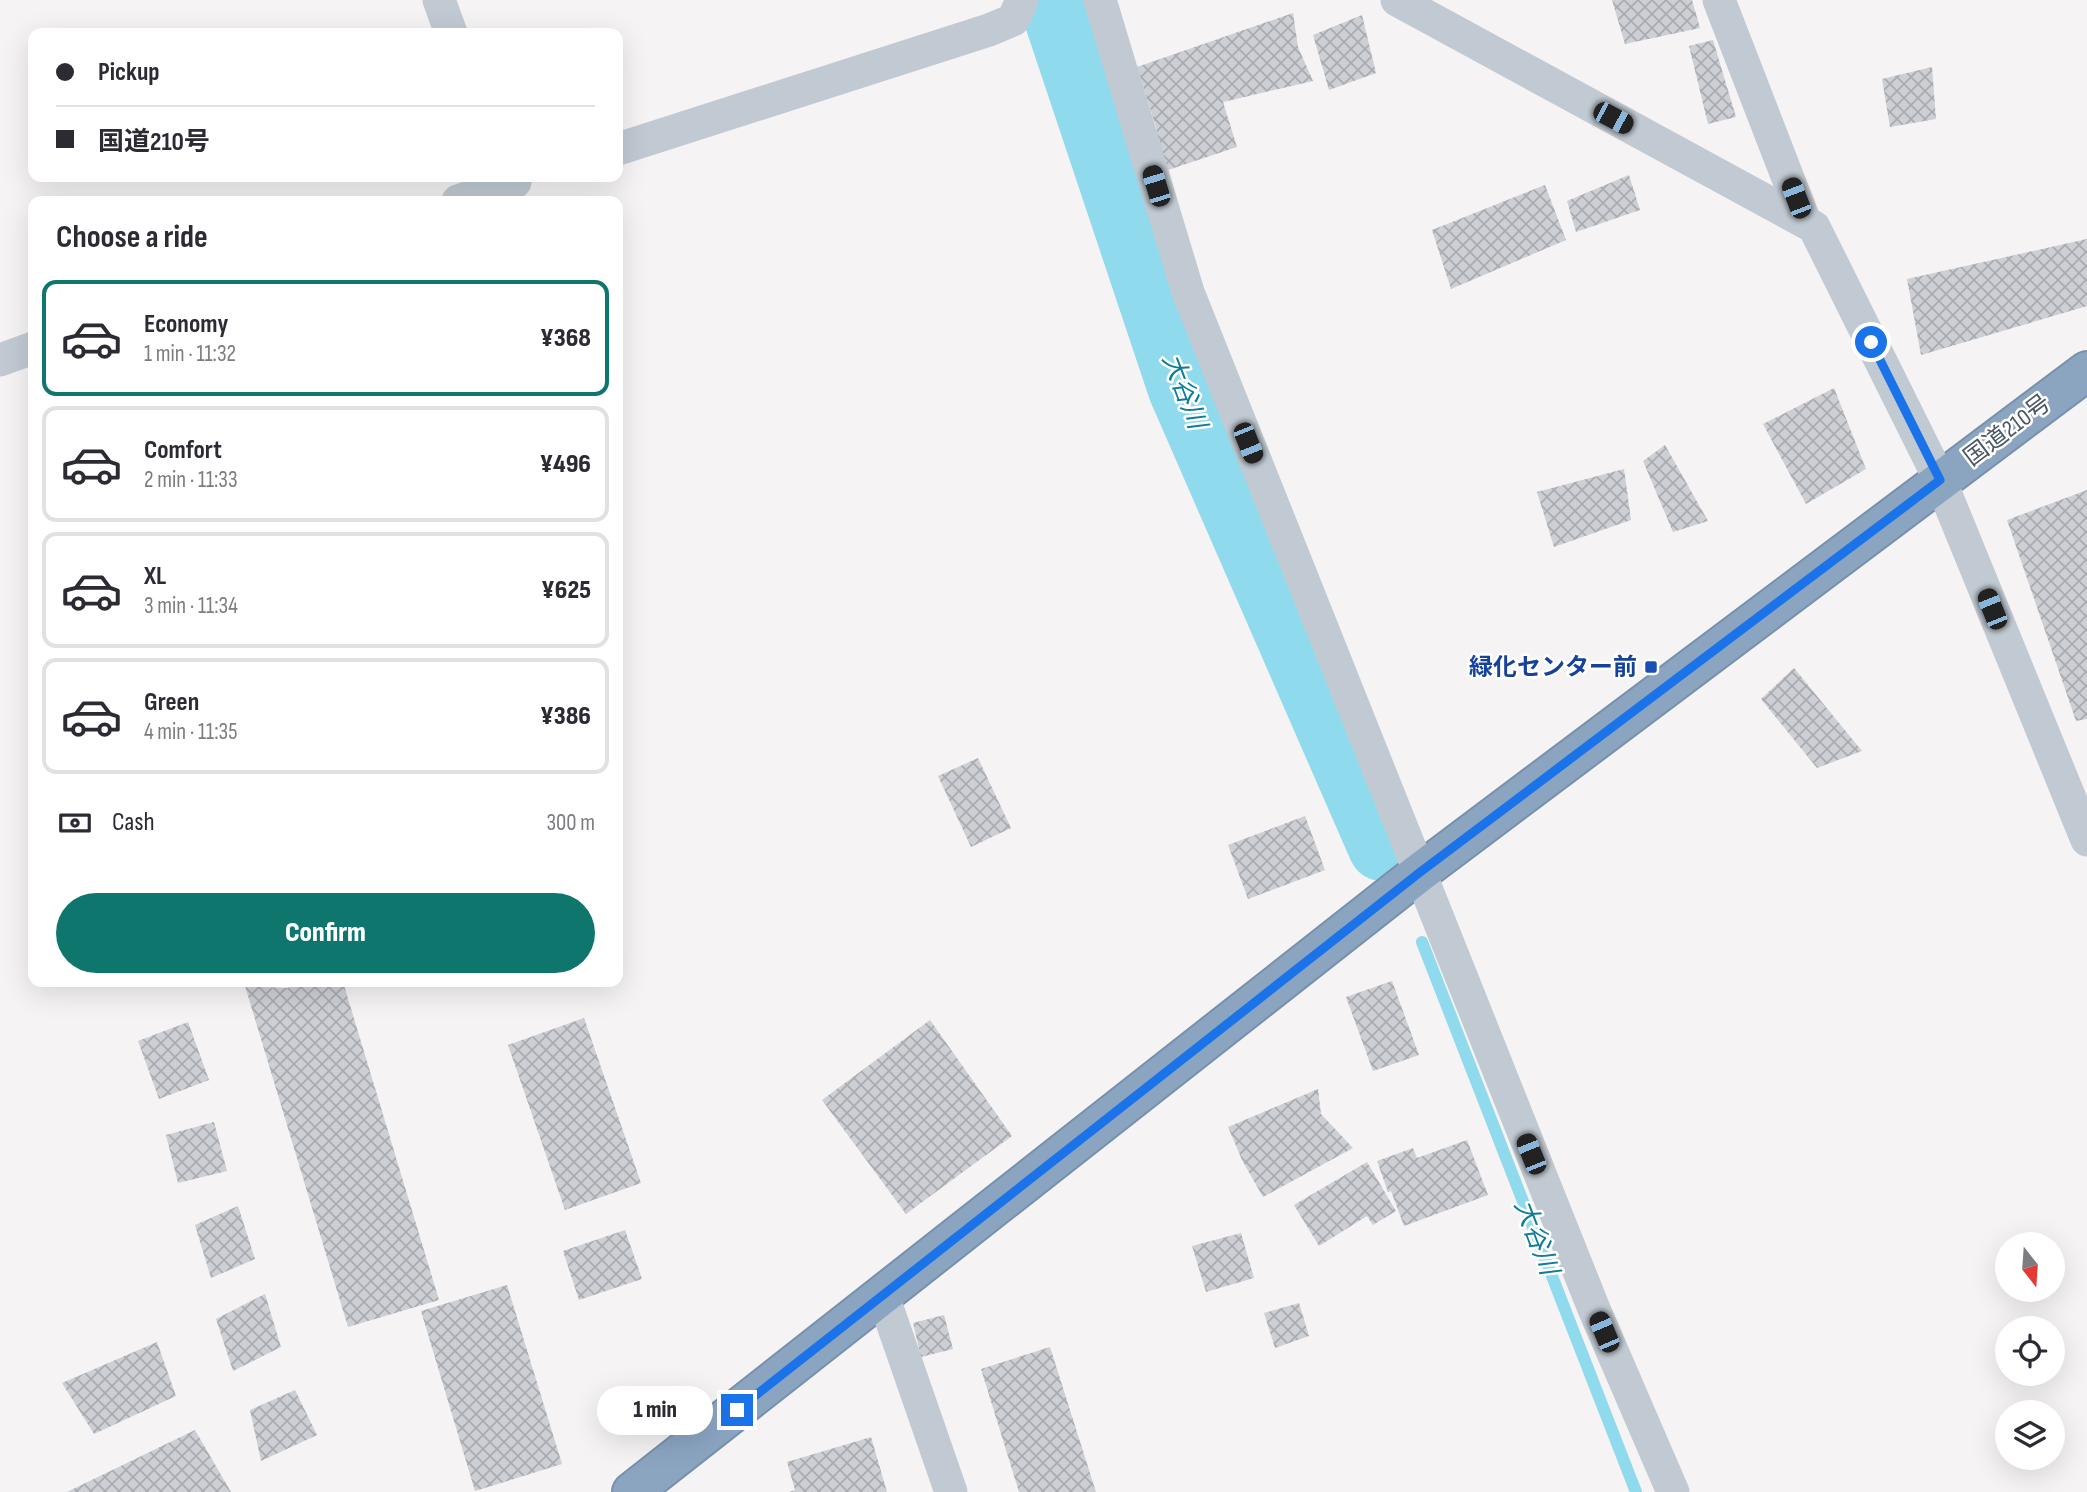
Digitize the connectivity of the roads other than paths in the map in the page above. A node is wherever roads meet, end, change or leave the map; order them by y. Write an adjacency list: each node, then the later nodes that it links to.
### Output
1 (439, 0): 6 (street)
2 (1022, 0): 7 (street)
3 (1100, 0): 16 (street)
4 (1397, 0): 10 (street)
5 (1719, 0): 10 (street)
6 (449, 28)
7 (623, 147)
8 (507, 182): 9 (street)
9 (471, 196)
10 (1805, 222): 14 (street)
11 (28, 350): 12 (street)
12 (0, 360)
13 (2087, 371): 14 (highway, 国道210号)
14 (1940, 480): 15 (street); 16 (highway, 国道210号)
15 (2087, 840)
16 (1419, 873): 17 (highway, 国道210号); 20 (street)
17 (883, 1296): 18 (highway, 国道210号); 19 (street)
18 (632, 1492)
19 (951, 1492)
20 (1673, 1492)

